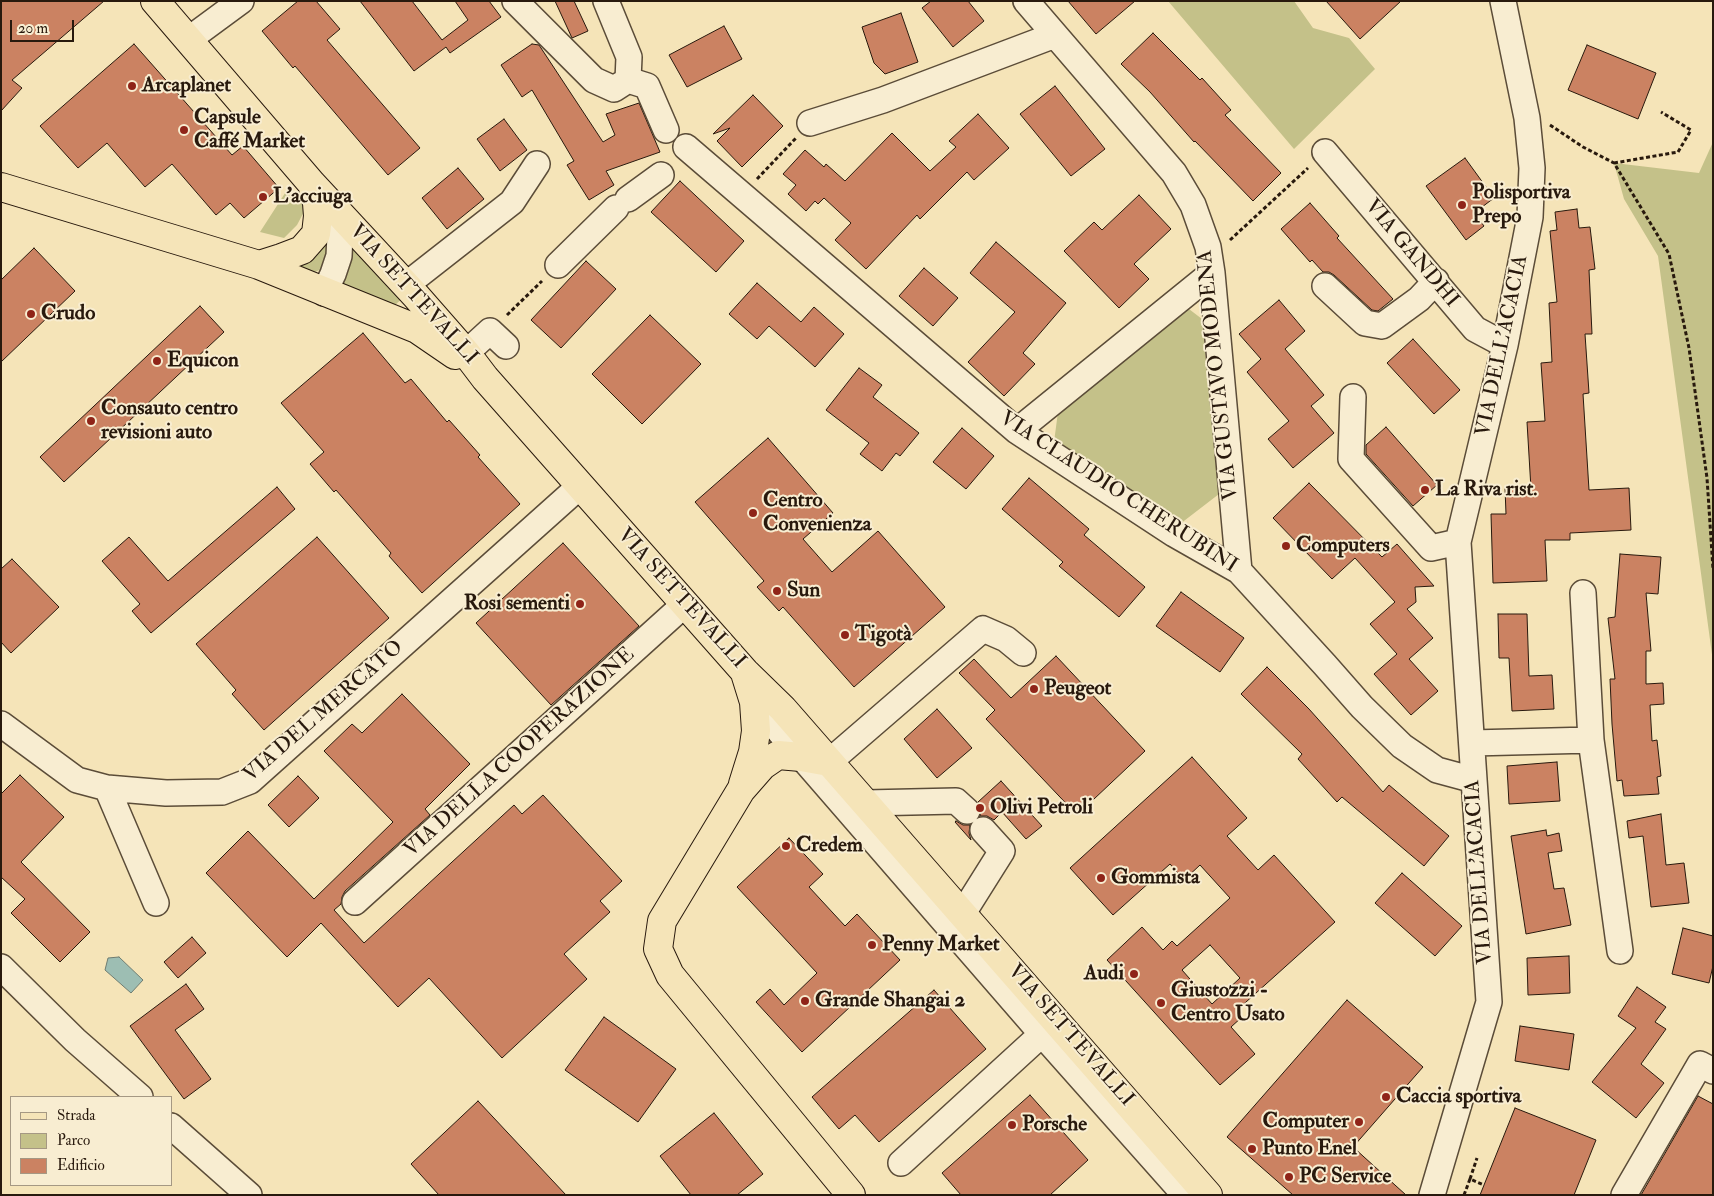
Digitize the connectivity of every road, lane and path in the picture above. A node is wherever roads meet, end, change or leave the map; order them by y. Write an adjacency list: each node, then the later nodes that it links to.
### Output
1 (155, 1): 8 (main road, VIA SETTEVALLI)
2 (241, 1): 8 (street)
3 (515, 1): 9 (street)
4 (606, 1): 9 (street)
5 (1026, 1): 7 (street, VIA GUSTAVO MODENA)
6 (1502, 1): 11 (street, VIA DELL'ACACIA)
7 (1055, 35): 12 (street); 24 (street, VIA GUSTAVO MODENA)
8 (188, 40): 18 (main road, VIA SETTEVALLI)
9 (628, 80): 13 (street)
10 (1661, 112): 16 (path)
11 (1526, 118): 16 (path); 31 (street, VIA DELL'ACACIA)
12 (810, 123): 17 (path)
13 (666, 130)
14 (1325, 152): 25 (street, VIA GANDHI)
15 (537, 164): 27 (street)
16 (1614, 164): 38 (path)
17 (762, 174)
18 (312, 184): 21 (main road, VIA SETTEVALLI); 22 (main road)
19 (1290, 185): 24 (path)
20 (1, 187): 22 (main road)
21 (341, 215): 27 (main road, VIA SETTEVALLI); 28 (street)
22 (259, 265): 28 (main road)
23 (558, 265): 30 (path); 35 (street, VIA CLAUDIO CHERUBINI)
24 (1211, 266): 35 (street); 39 (street, VIA GUSTAVO MODENA)
25 (1436, 282): 26 (street); 31 (street, VIA GANDHI)
26 (1326, 286)
27 (411, 290): 29 (street); 32 (main road, VIA SETTEVALLI)
28 (324, 293): 29 (main road)
29 (390, 319): 33 (main road)
30 (498, 338): 32 (street)
31 (1505, 345): 37 (street, VIA DELL'ACACIA)
32 (466, 353): 33 (main road, VIA SETTEVALLI)
33 (485, 378): 36 (main road, VIA SETTEVALLI)
34 (1353, 396): 37 (street)
35 (1017, 431): 39 (street, VIA CLAUDIO CHERUBINI)
36 (580, 486): 41 (main road, VIA SETTEVALLI); 51 (street, VIA DEL MERCATO)
37 (1458, 542): 47 (street, VIA DELL'ACACIA)
38 (1713, 569)
39 (1239, 571): 50 (street, VIA CLAUDIO CHERUBINI)
40 (1583, 593): 46 (street)
41 (685, 604): 43 (main road, VIA SETTEVALLI); 56 (street, VIA DELLA COOPERAZIONE)
42 (1023, 653): 49 (street)
43 (745, 672): 44 (main road); 49 (main road, VIA SETTEVALLI)
44 (754, 702): 48 (street, VIA SETTEVALLI); 52 (main road)
45 (1, 724): 51 (street, VIA DEL MERCATO)
46 (1591, 740): 47 (street); 59 (street)
47 (1472, 743): 50 (street, VIA DELL'ACACIA)
48 (801, 757): 49 (main road); 52 (main road); 61 (street, VIA SETTEVALLI)
49 (829, 762): 53 (main road, VIA SETTEVALLI)
50 (1474, 780): 73 (street, VIA DELL'ACACIA)
51 (107, 788): 57 (street)
52 (741, 790): 70 (main road)
53 (866, 803): 54 (street); 58 (main road, VIA SETTEVALLI)
54 (967, 812)
55 (983, 830): 58 (street)
56 (355, 902)
57 (156, 903)
58 (963, 913): 72 (main road, VIA SETTEVALLI)
59 (1620, 951)
60 (1, 967): 63 (street)
61 (1042, 1034): 66 (street); 71 (street, VIA SETTEVALLI)
62 (1713, 1070): 75 (street)
63 (139, 1096)
64 (172, 1127): 69 (street)
65 (1477, 1158): 67 (path)
66 (901, 1163)
67 (1470, 1179): 68 (path); 74 (path)
68 (1484, 1186)
69 (249, 1195)
70 (851, 1195)
71 (1184, 1195)
72 (1208, 1195)
73 (1432, 1195)
74 (1464, 1195)
75 (1624, 1195)

